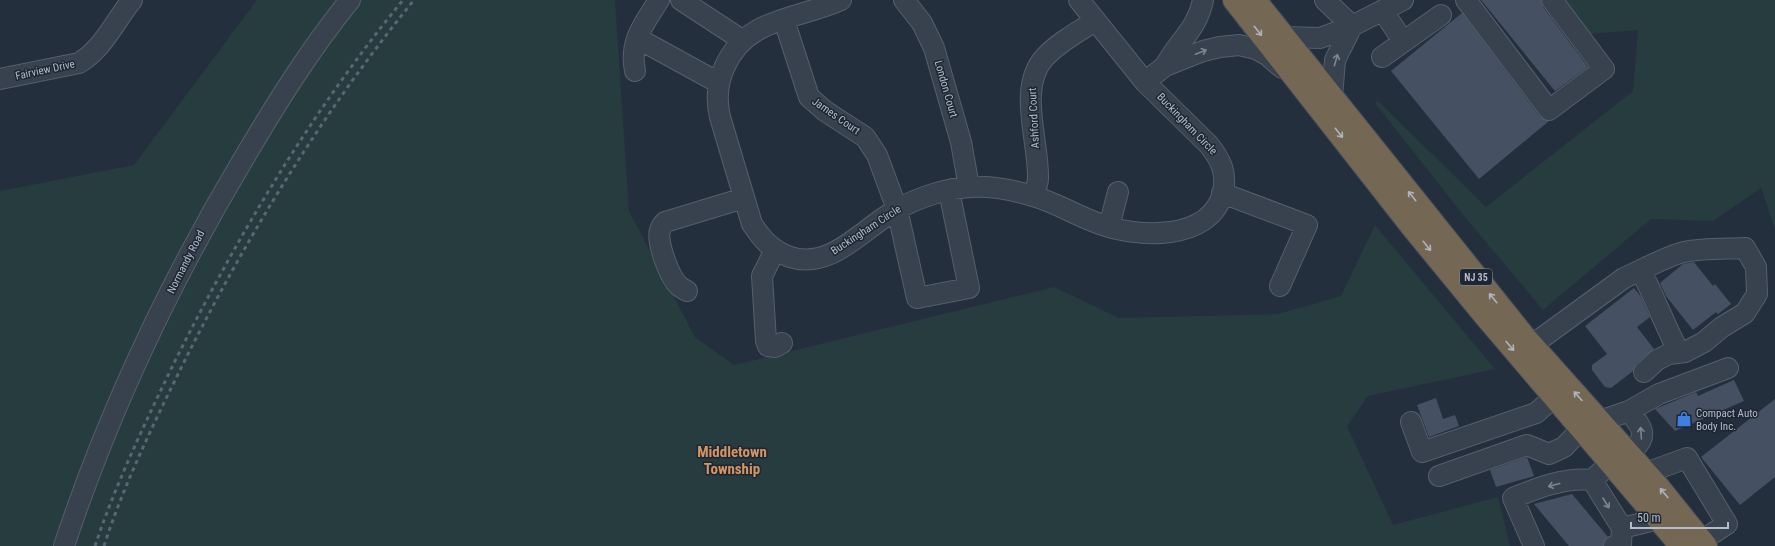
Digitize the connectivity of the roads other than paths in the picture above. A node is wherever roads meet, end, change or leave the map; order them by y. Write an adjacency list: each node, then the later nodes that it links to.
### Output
1 (350, 0): 60 (street, Normandy Road)
2 (659, 0): 21 (street)
3 (681, 0): 22 (street)
4 (841, 0): 17 (street, Buckingham Circle)
5 (904, 0): 32 (street, London Court)
6 (1079, 0): 18 (street, Buckingham Circle)
7 (1203, 0): 25 (street)
8 (1234, 0): 30 (highway, NJ 35, one-way to 30)
9 (1255, 0): 20 (highway, NJ 35)
10 (1324, 0): 19 (street)
11 (1403, 0): 15 (street)
12 (1466, 0): 13 (street)
13 (1552, 0)
14 (124, 4): 27 (street, Fairview Drive)
15 (1383, 11): 19 (street); 23 (street)
16 (1441, 15): 23 (street)
17 (784, 20): 22 (street, Buckingham Circle); 38 (street, James Court)
18 (1095, 21): 28 (street, Buckingham Circle); 36 (street, Ashford Court)
19 (1352, 26): 20 (street); 31 (street, one-way to 19)
20 (1285, 37): 31 (highway, NJ 35)
21 (637, 38): 26 (street); 29 (street)
22 (742, 40): 29 (street, Buckingham Circle)
23 (1403, 41): 24 (street)
24 (1382, 57)
25 (1165, 66): 28 (street); 30 (street, one-way to 30)
26 (635, 71)
27 (0, 80)
28 (1145, 82): 35 (street, Buckingham Circle)
29 (719, 83): 37 (street, Buckingham Circle)
30 (1302, 86): 49 (highway, NJ 35, one-way to 49)
31 (1332, 97): 45 (highway, NJ 35, one-way to 31)
32 (970, 187): 33 (street, Buckingham Circle); 36 (street, Buckingham Circle)
33 (949, 191): 38 (street, Buckingham Circle); 38 (street, James Court)
34 (1118, 192): 39 (street)
35 (1222, 193): 39 (street, Buckingham Circle); 42 (street)
36 (1034, 196): 39 (street, Buckingham Circle)
37 (744, 198): 40 (street, Buckingham Circle); 43 (street)
38 (896, 209): 40 (street, Buckingham Circle)
39 (1109, 227)
40 (775, 250): 44 (street)
41 (1641, 270): 45 (street); 46 (street); 46 (street)
42 (1280, 286)
43 (687, 291)
44 (782, 343)
45 (1532, 345): 52 (highway, NJ 35, one-way to 45)
46 (1679, 352): 48 (street)
47 (1728, 368): 50 (street)
48 (1644, 372)
49 (1554, 397): 51 (street); 52 (highway, NJ 35)
50 (1629, 411): 52 (street); 53 (street, one-way to 50)
51 (1411, 422)
52 (1590, 425): 53 (highway, NJ 35); 55 (street)
53 (1620, 459): 54 (highway, NJ 35); 56 (street); 57 (highway, NJ 35)
54 (1646, 473): 59 (highway, NJ 35, one-way to 54); 59 (street)
55 (1439, 476)
56 (1592, 480): 58 (street, one-way to 58); 61 (street, one-way to 61)
57 (1659, 519): 58 (street); 59 (highway, NJ 35)
58 (1622, 528): 62 (street)
59 (1696, 544)
60 (64, 546)
61 (1534, 546)
62 (1614, 546)

